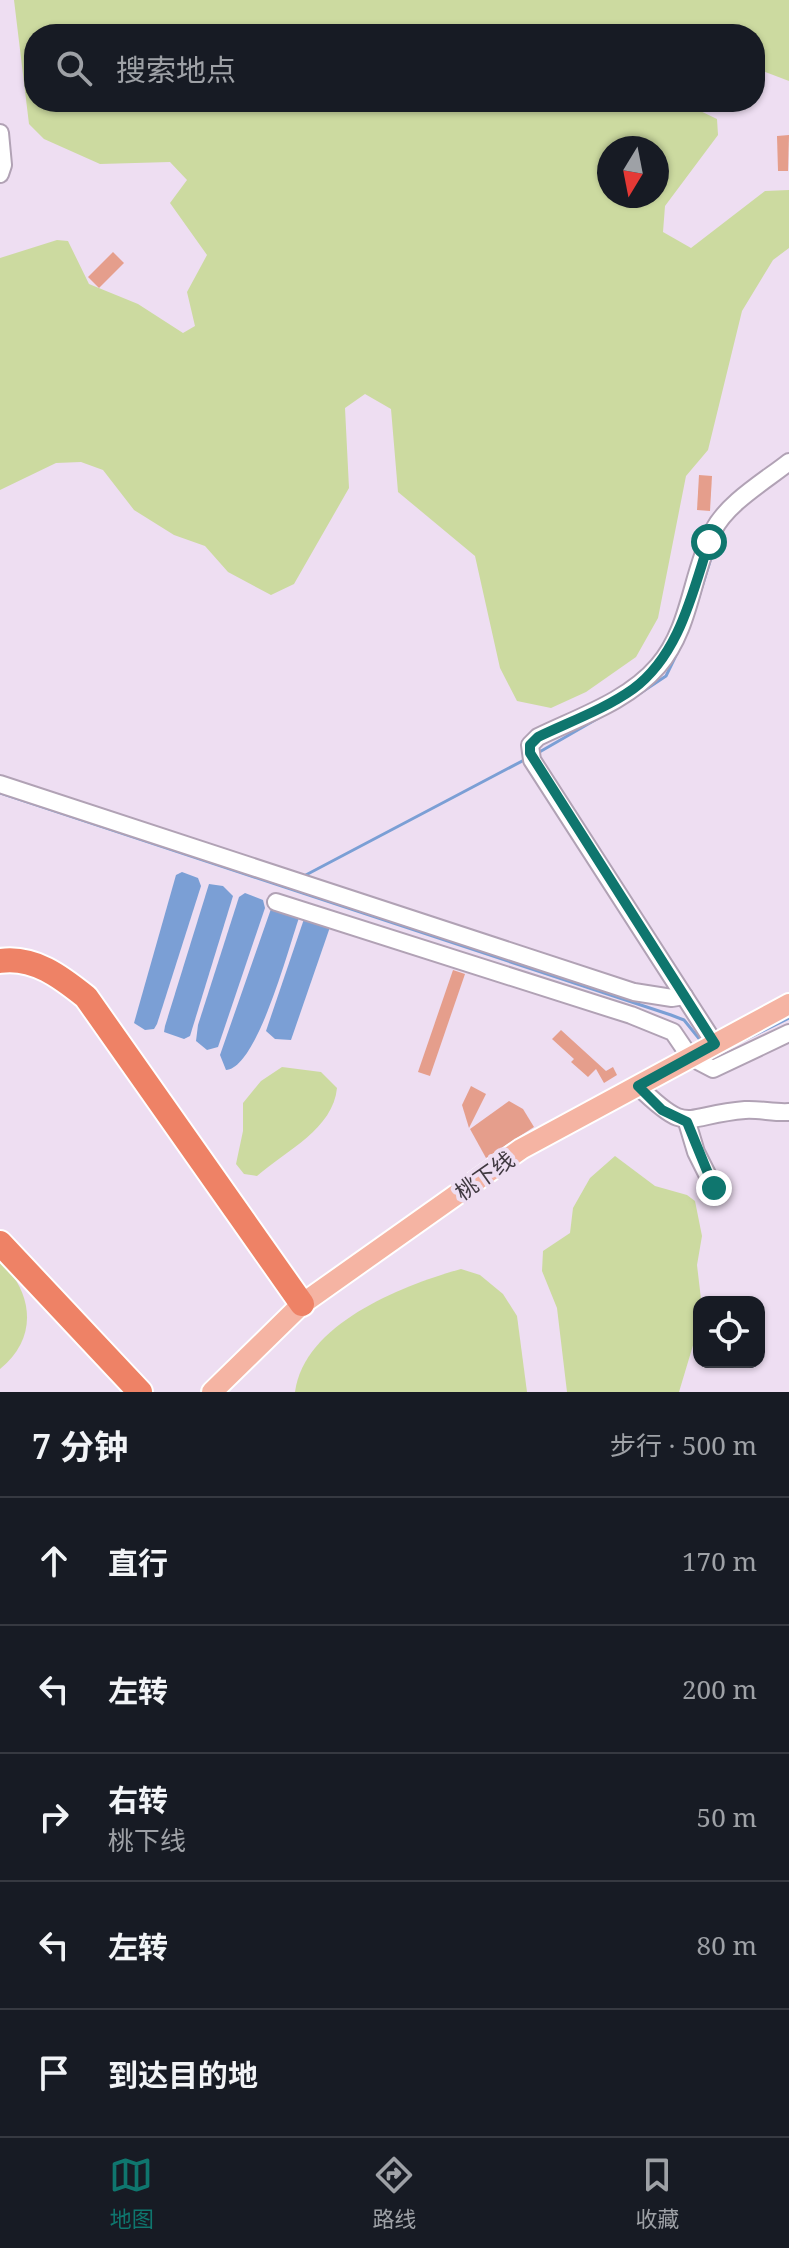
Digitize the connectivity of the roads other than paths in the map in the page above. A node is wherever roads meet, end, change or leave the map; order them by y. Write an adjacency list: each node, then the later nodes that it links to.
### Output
1 (0, 133): 2 (street)
2 (0, 174)
3 (789, 462): 7 (street)
4 (0, 784): 7 (street)
5 (276, 902): 11 (street)
6 (0, 961): 19 (highway)
7 (684, 996): 10 (street)
8 (789, 1004): 10 (main road, 桃下线)
9 (789, 1033): 11 (street)
10 (715, 1044): 11 (main road, 桃下线)
11 (690, 1057): 12 (main road, 桃下线)
12 (638, 1086): 14 (street); 19 (main road, 桃下线)
13 (789, 1112): 14 (street)
14 (687, 1122): 15 (street)
15 (714, 1188)
16 (0, 1243): 18 (highway)
17 (0, 1257): 18 (highway)
18 (25, 1268): 20 (highway)
19 (302, 1304): 21 (main road, 桃下线)
20 (140, 1392)
21 (212, 1392)

